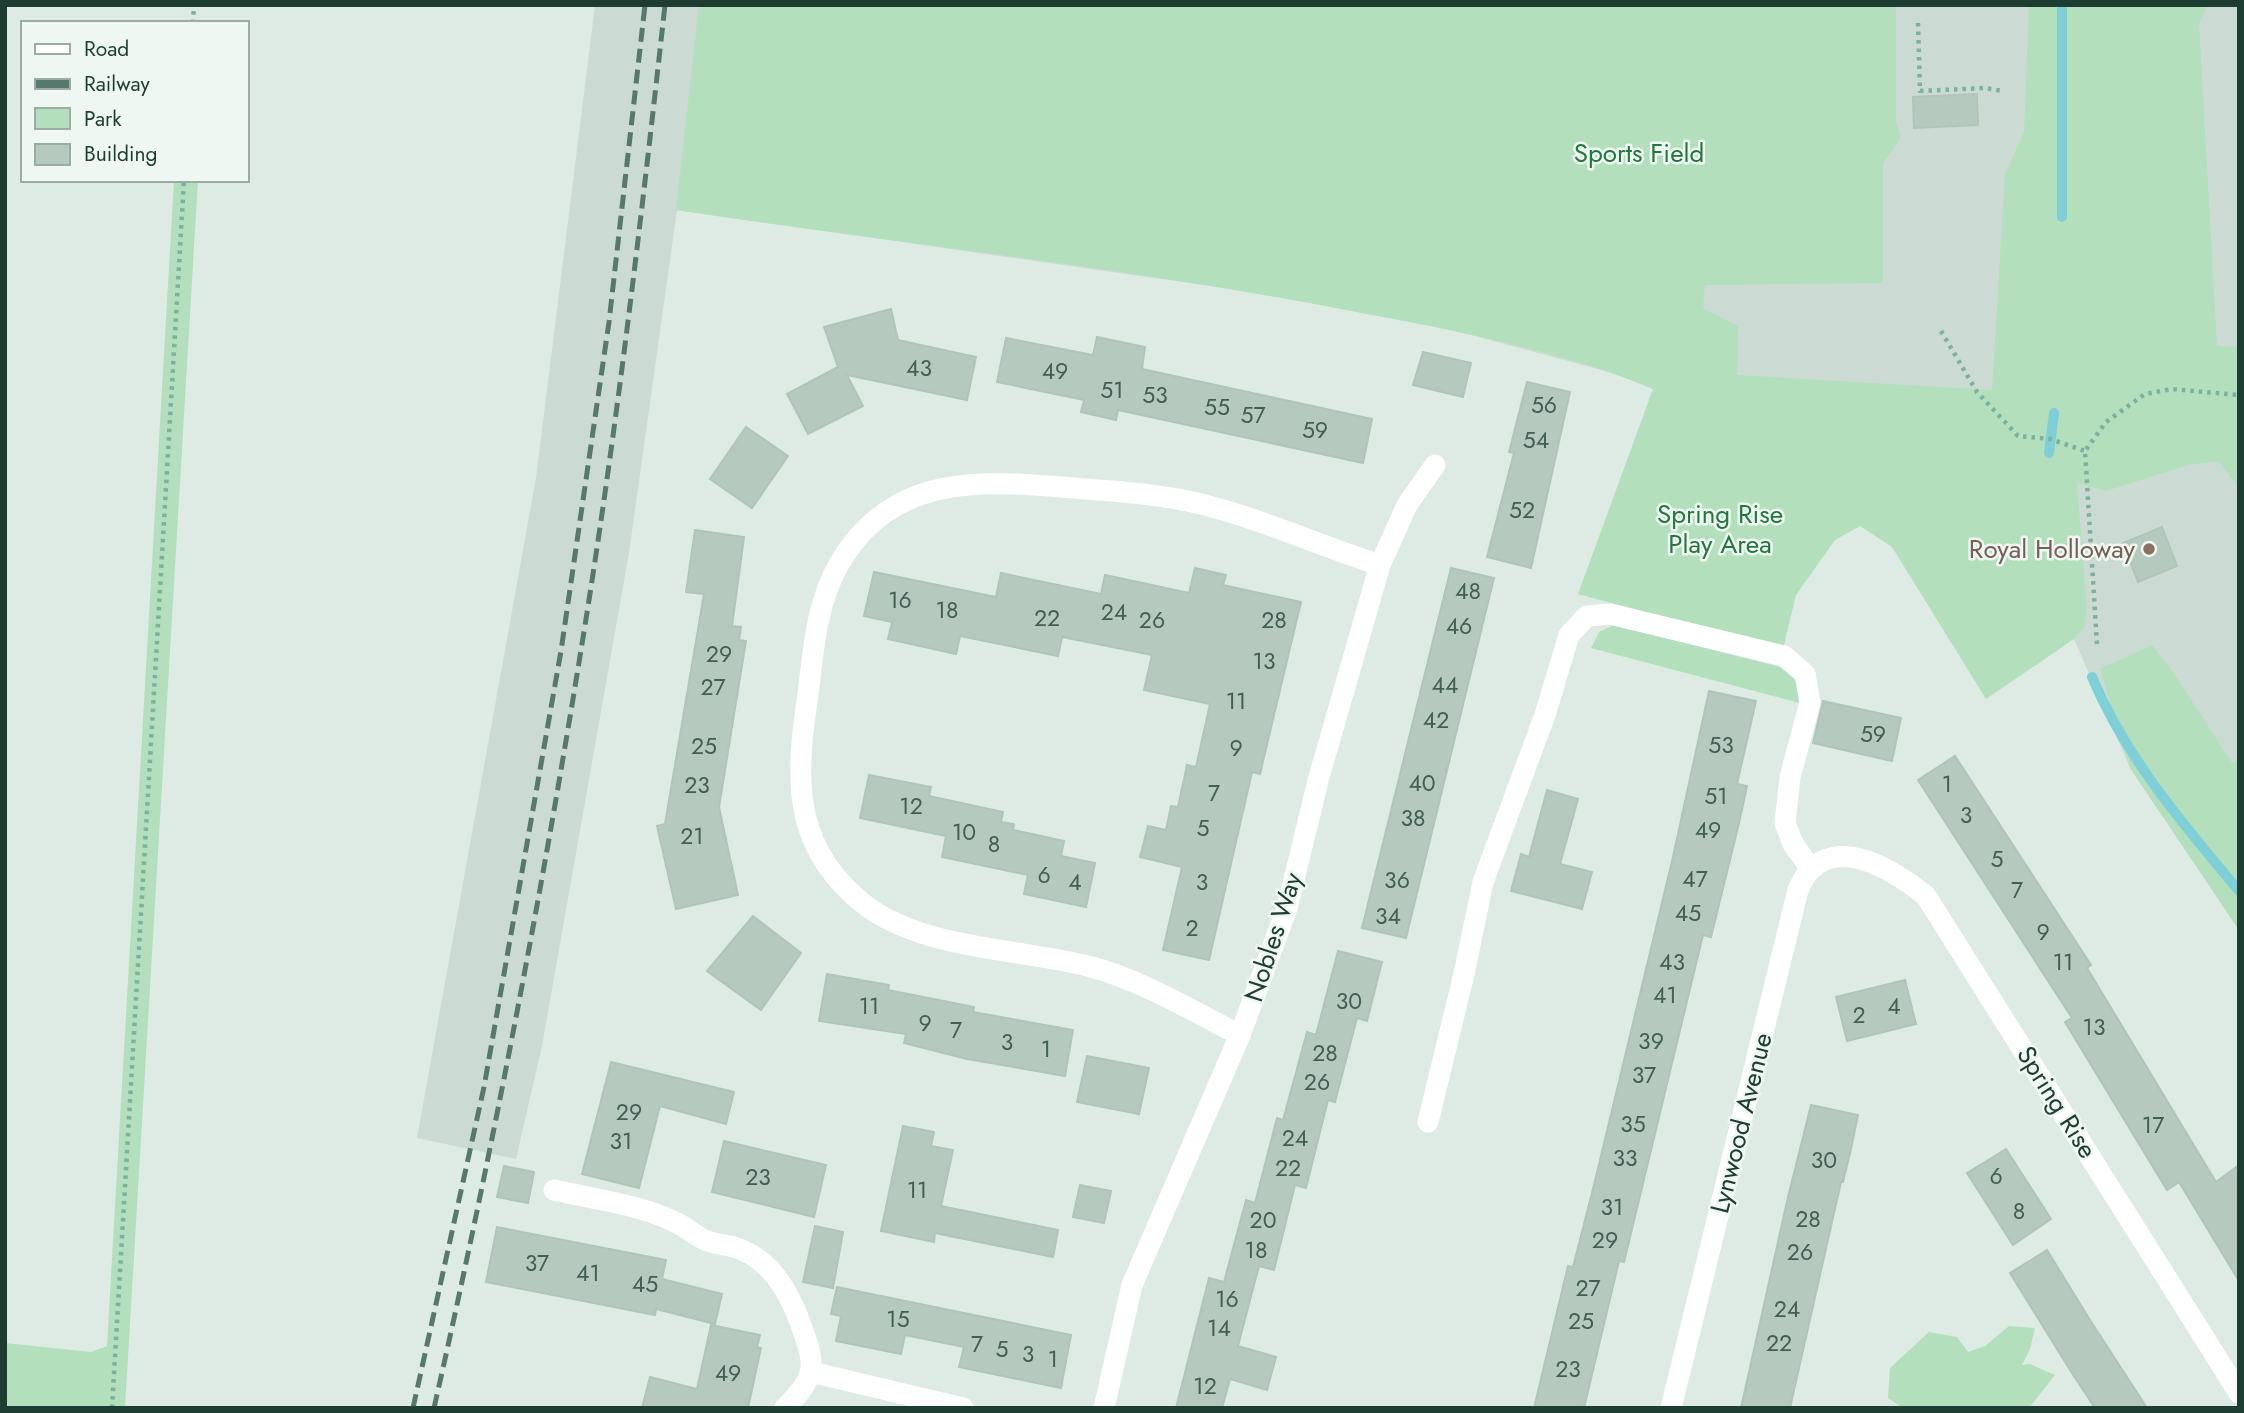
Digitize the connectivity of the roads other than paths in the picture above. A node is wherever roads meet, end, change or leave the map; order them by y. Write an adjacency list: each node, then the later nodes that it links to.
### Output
1 (1435, 465): 2 (street, Nobles Way)
2 (1380, 565): 4 (street, Nobles Way); 4 (street)
3 (1811, 869): 5 (street); 8 (street, Spring Rise); 12 (street, Lynwood Avenue)
4 (1240, 1034): 11 (street, Nobles Way)
5 (1428, 1122)
6 (554, 1190): 7 (street)
7 (811, 1372): 9 (street); 10 (street)
8 (2239, 1394)
9 (785, 1408)
10 (963, 1408)
11 (1104, 1408)
12 (1671, 1408)

